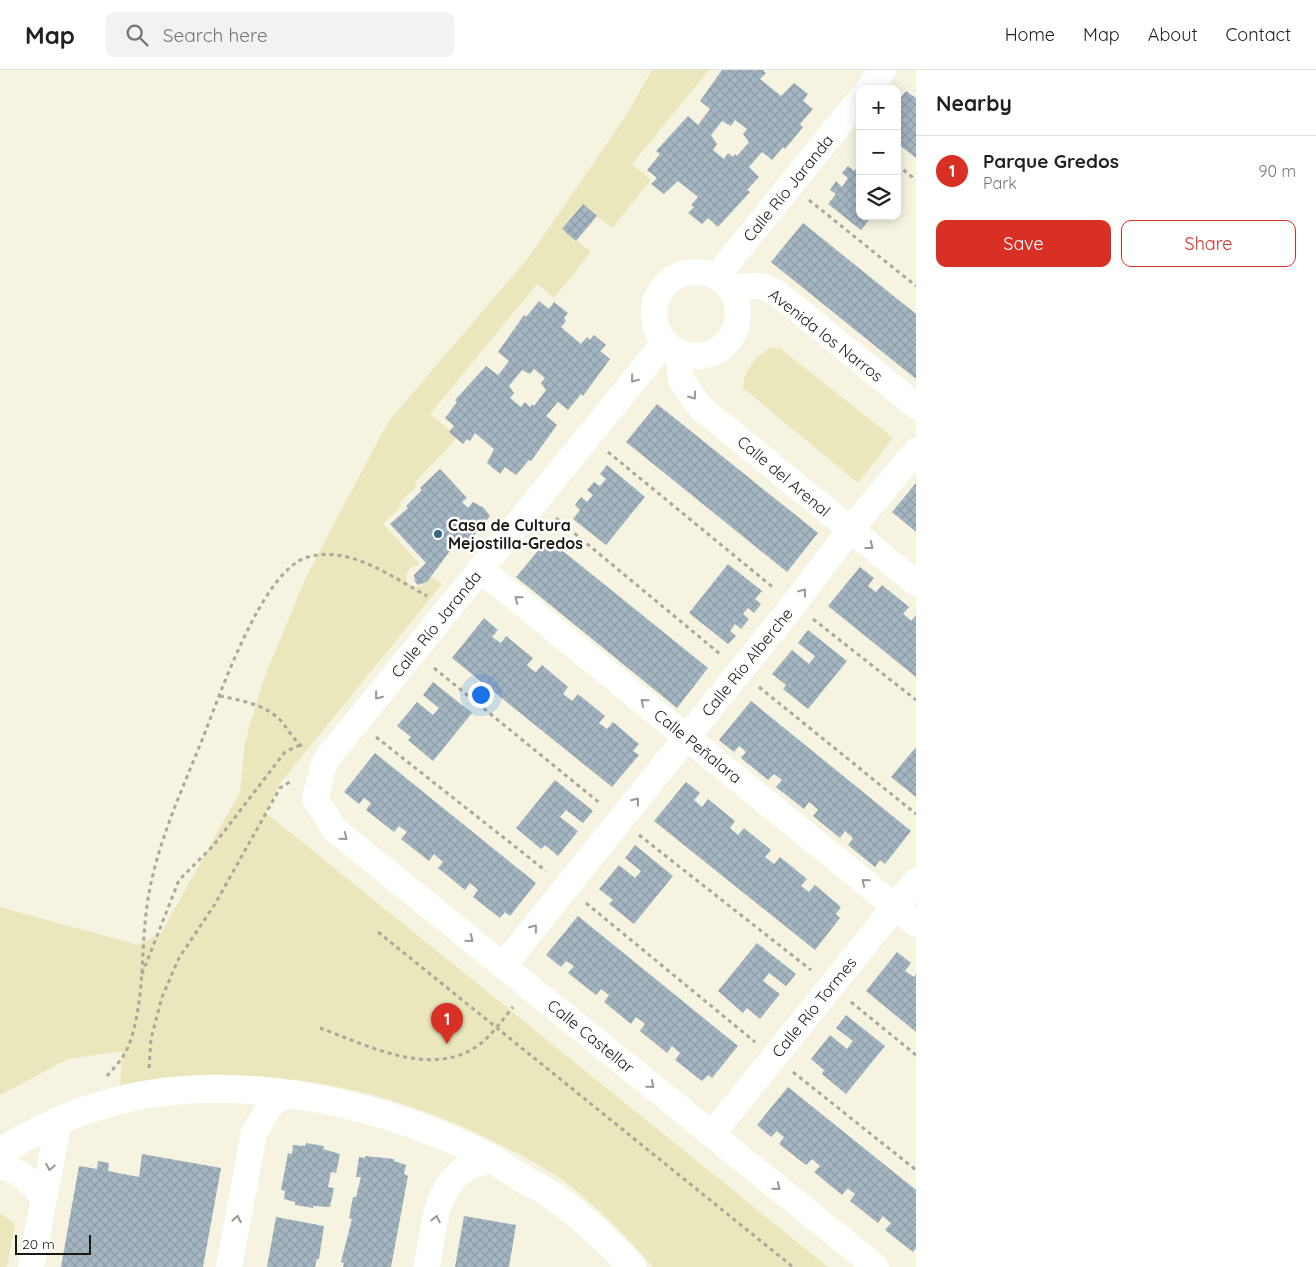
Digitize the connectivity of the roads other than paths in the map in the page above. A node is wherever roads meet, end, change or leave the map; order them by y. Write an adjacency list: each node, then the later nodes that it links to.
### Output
1 (883, 70): 2 (street)
2 (871, 85)
3 (856, 104): 4 (street, Calle Río Jaranda)
4 (722, 282): 5 (street); 5 (street); 6 (street, Avenida los Narros)
5 (672, 346): 8 (street, Calle del Arenal, one-way to 8); 9 (street, Calle Río Jaranda, one-way to 9)
6 (916, 406)
7 (916, 451): 8 (street, Calle Río Alberche)
8 (850, 530): 10 (street, Calle del Arenal, one-way to 10); 11 (street, Calle Río Alberche, one-way to 8)
9 (480, 569): 11 (street, Calle Peñalara, one-way to 9); 12 (street, Calle Río Jaranda, one-way to 12)
10 (916, 583)
11 (687, 737): 14 (street, Calle Peñalara, one-way to 11); 16 (street, Calle Río Alberche, one-way to 11)
12 (315, 798): 16 (street, Calle Castellar, one-way to 16)
13 (916, 881): 14 (street, Calle Río Tormes)
14 (895, 907): 15 (street, Calle Peñalara); 19 (street, Calle Río Tormes)
15 (916, 924)
16 (503, 966): 19 (street, Calle Castellar, one-way to 19)
17 (292, 1093): 18 (main road); 21 (main road); 26 (street, one-way to 17)
18 (60, 1120): 20 (main road); 23 (street, one-way to 23)
19 (712, 1134): 28 (street, Calle Castellar, one-way to 28)
20 (0, 1152)
21 (493, 1160): 24 (main road); 27 (street, one-way to 21)
22 (0, 1167): 23 (street)
23 (44, 1198): 25 (street)
24 (628, 1265)
25 (31, 1267)
26 (229, 1267)
27 (427, 1267)
28 (876, 1267)

